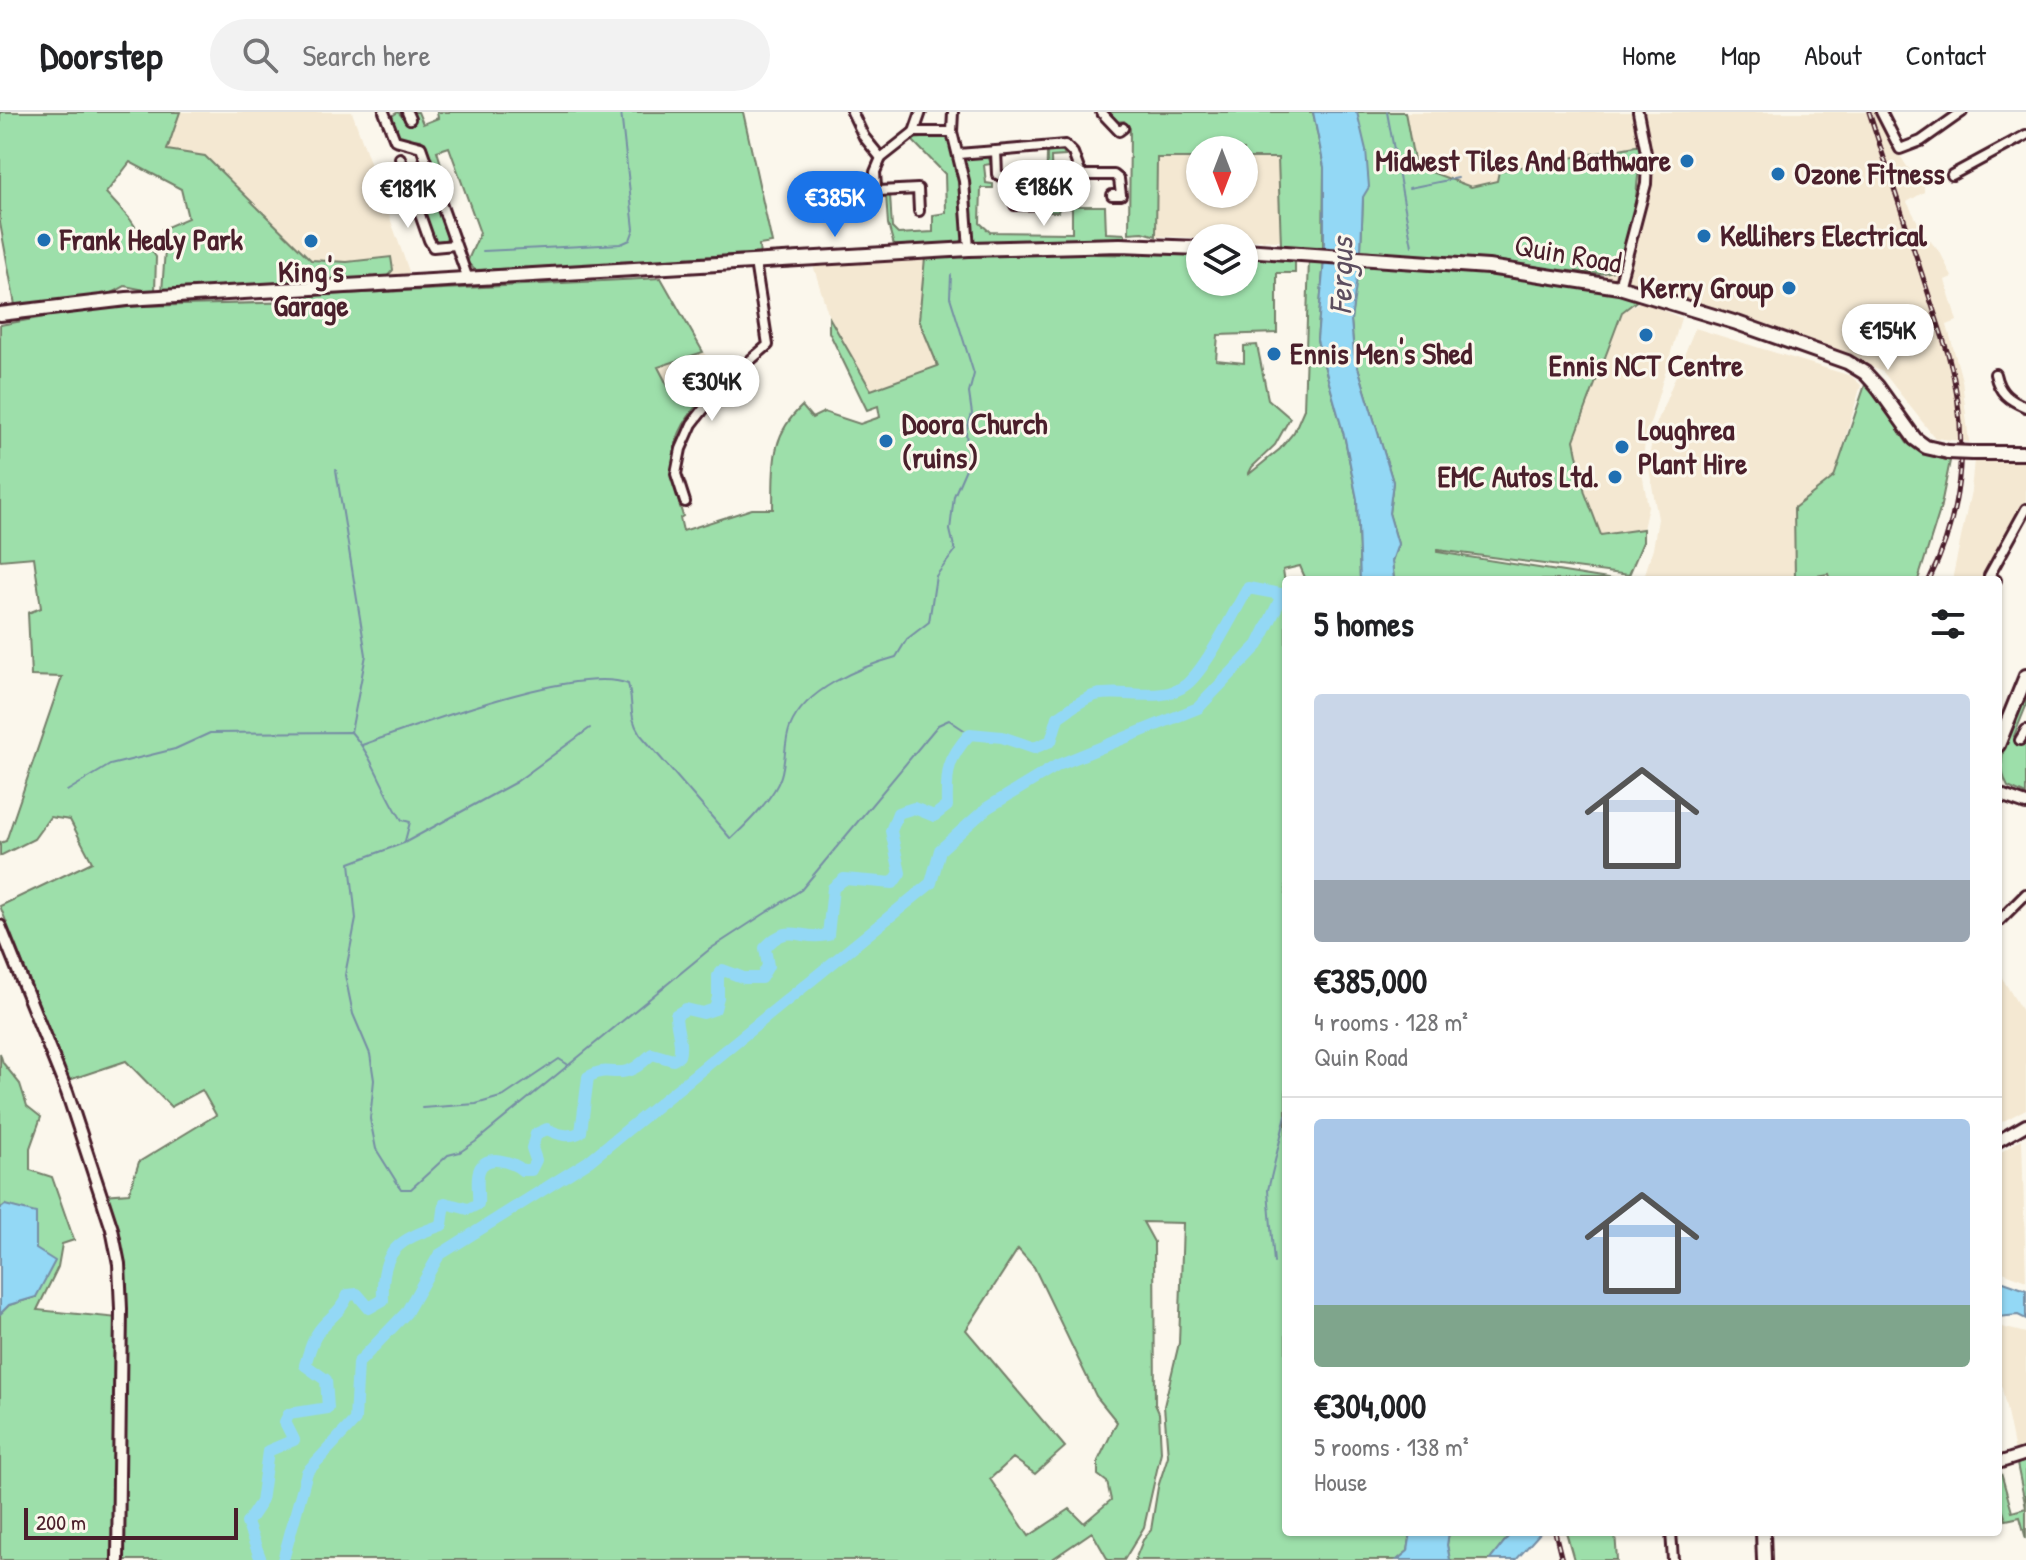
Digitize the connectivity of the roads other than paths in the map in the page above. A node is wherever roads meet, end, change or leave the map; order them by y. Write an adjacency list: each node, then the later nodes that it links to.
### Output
1 (384, 112): 24 (street)
2 (852, 112): 17 (street)
3 (921, 112): 11 (street)
4 (953, 112): 12 (street)
5 (1101, 112): 10 (street)
6 (1638, 112): 30 (street)
7 (1881, 112): 9 (street)
8 (1962, 112): 9 (street)
9 (1950, 115)
10 (1123, 128)
11 (914, 132): 12 (street); 17 (street)
12 (952, 132): 15 (street)
13 (2024, 137): 19 (street)
14 (996, 151): 15 (street); 21 (street); 22 (street)
15 (958, 154): 26 (street)
16 (400, 158): 20 (street)
17 (881, 158): 23 (street)
18 (422, 173): 20 (street)
19 (1952, 175)
20 (407, 178): 24 (street)
21 (1112, 195)
22 (1041, 204)
23 (919, 211)
24 (455, 245): 29 (street)
25 (1186, 247): 26 (main road)
26 (969, 249): 28 (main road)
27 (1258, 251): 30 (main road, Quin Road)
28 (755, 262): 29 (main road); 35 (street)
29 (468, 279): 31 (main road)
30 (1619, 287): 34 (main road, Quin Road, bridge)
31 (0, 314)
32 (1995, 374): 33 (street)
33 (2026, 407)
34 (2026, 453)
35 (685, 502)
36 (2026, 509): 37 (street)
37 (2023, 522): 38 (street)
38 (1989, 576)
39 (2026, 676): 41 (main road)
40 (2026, 730): 42 (street)
41 (2002, 735)
42 (2020, 740)
43 (2002, 788): 45 (street)
44 (2002, 797): 45 (street)
45 (2022, 803)
46 (2026, 894): 47 (street)
47 (2002, 918)
48 (0, 926): 55 (street)
49 (2026, 1125): 50 (street)
50 (2002, 1139)
51 (2026, 1454): 52 (street)
52 (2002, 1462)
53 (1671, 1536): 56 (street)
54 (1763, 1536): 57 (main road)
55 (118, 1560)
56 (1673, 1560)
57 (1764, 1560)

